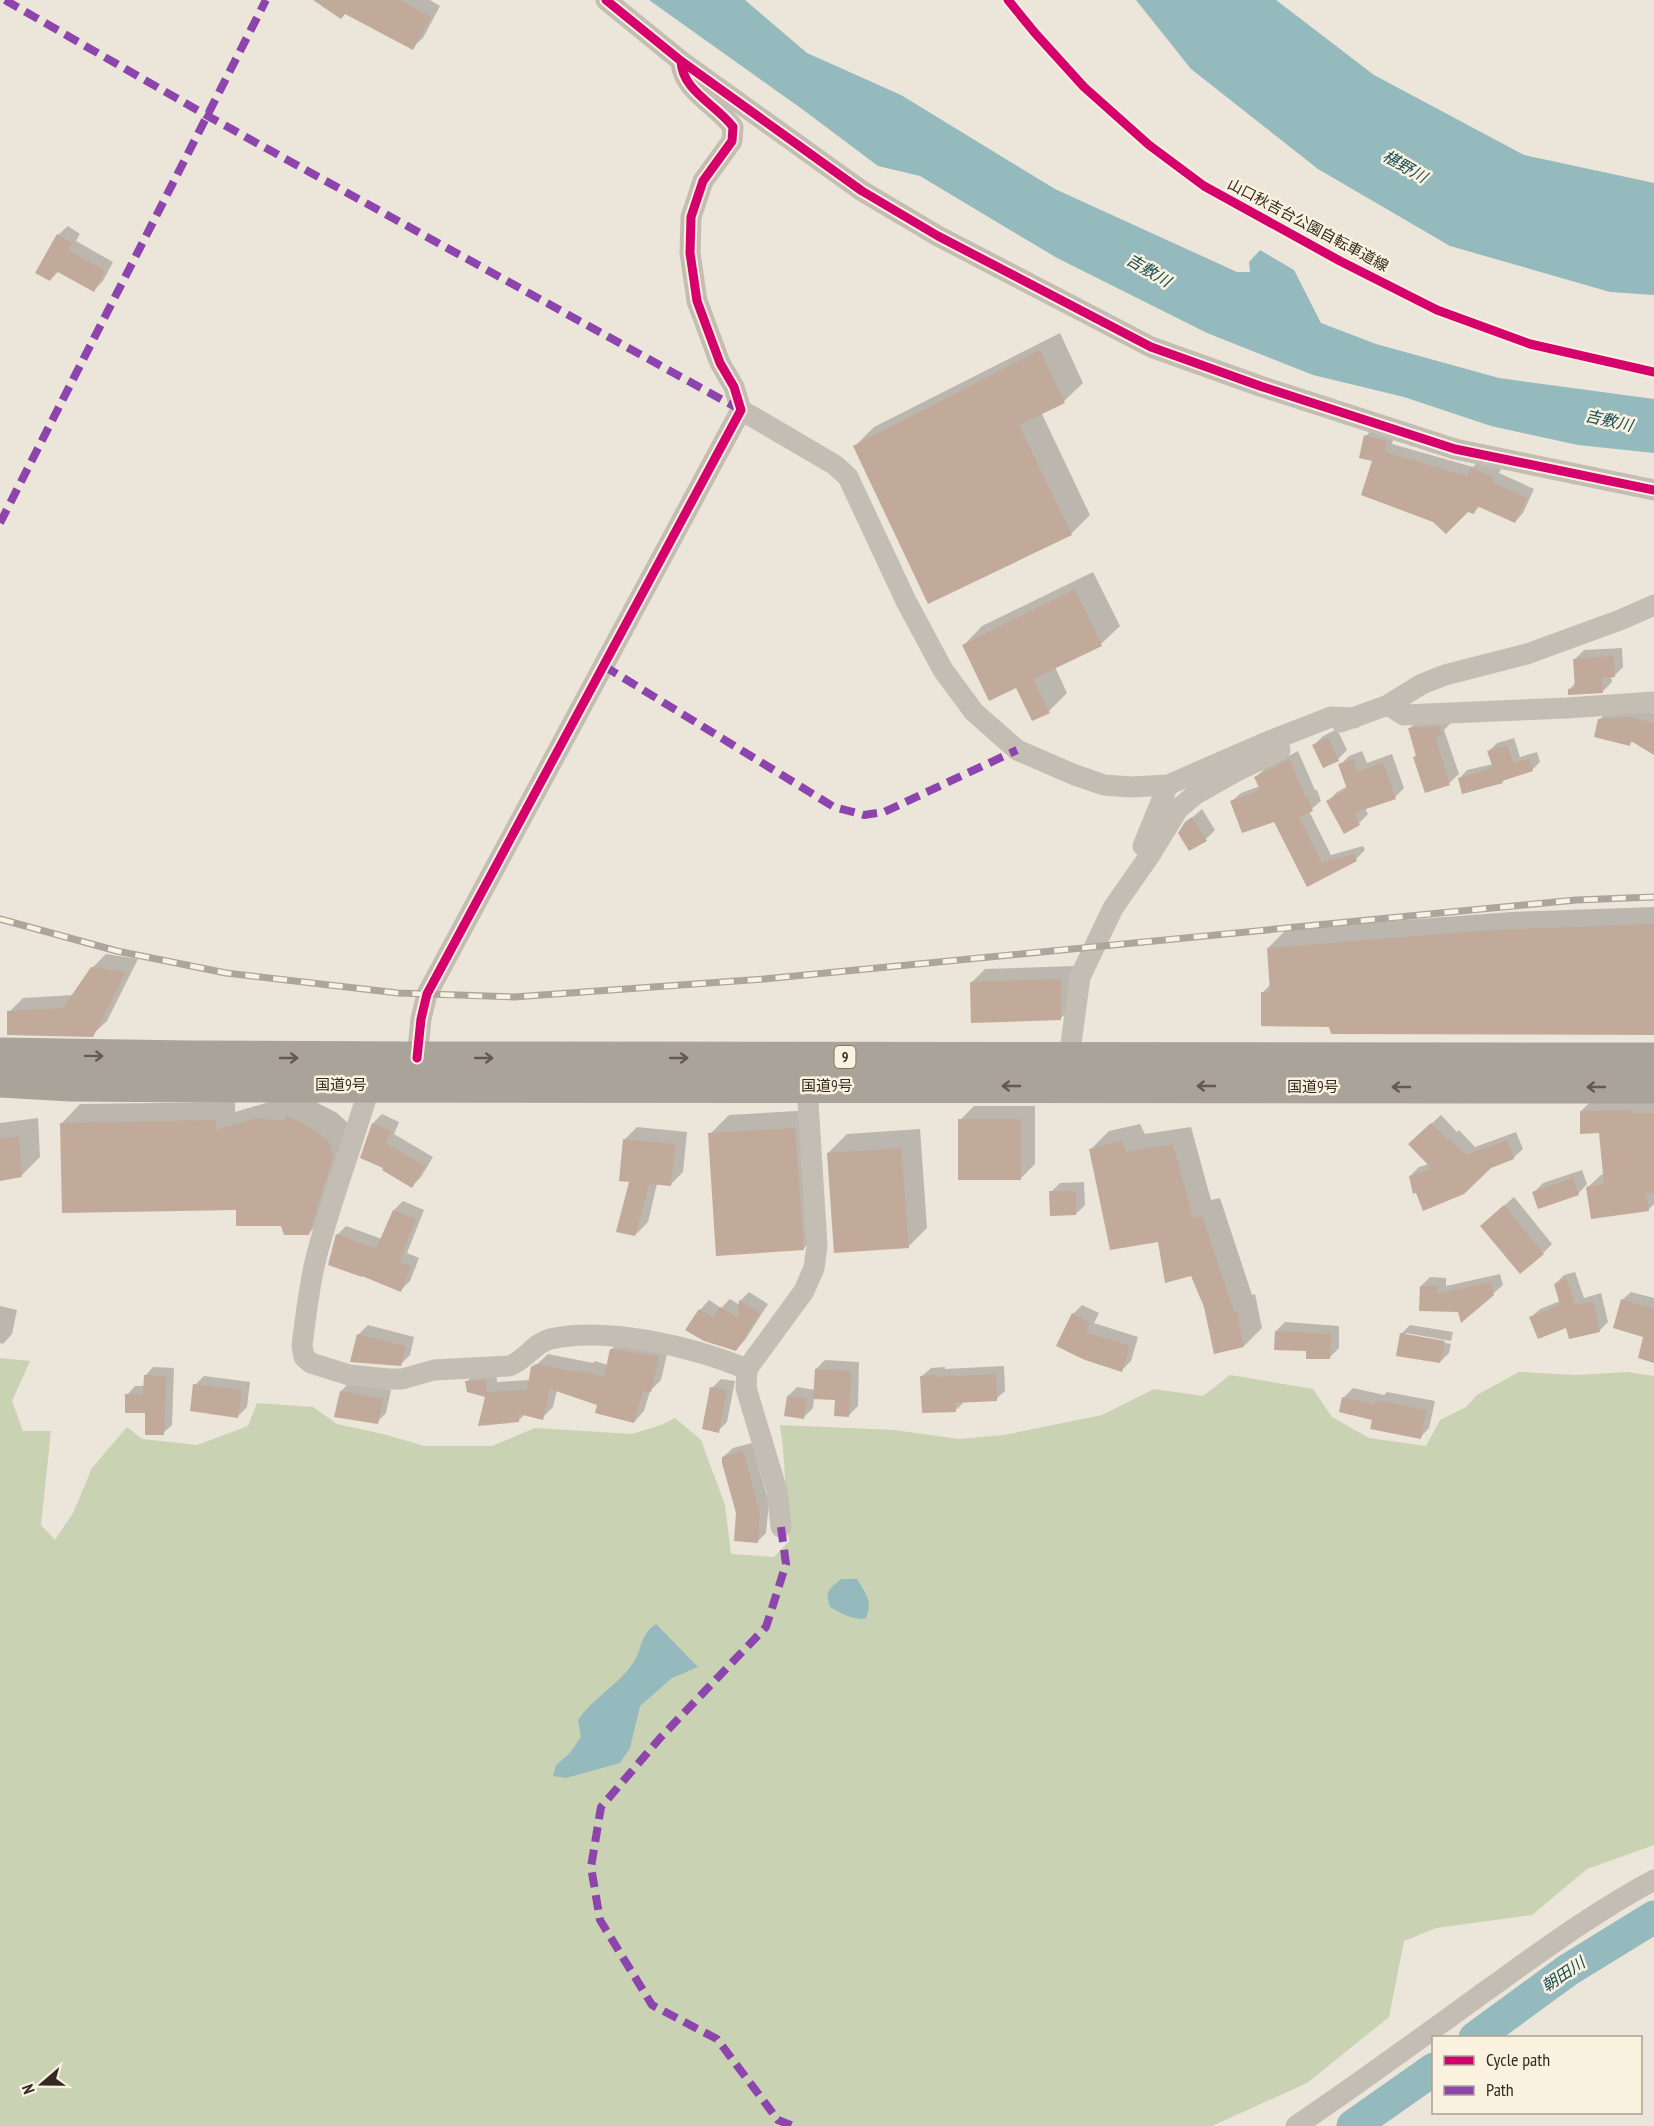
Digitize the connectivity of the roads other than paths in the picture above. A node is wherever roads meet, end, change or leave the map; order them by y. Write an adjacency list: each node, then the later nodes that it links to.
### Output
1 (606, 0): 2 (street)
2 (681, 61): 3 (street); 4 (street)
3 (741, 410): 9 (street); 12 (street)
4 (1654, 490)
5 (1654, 604): 7 (street)
6 (1654, 702): 7 (street)
7 (1389, 705): 8 (street)
8 (1354, 718): 9 (street); 10 (street)
9 (1168, 785): 10 (street)
10 (1141, 867): 13 (street)
11 (0, 1054): 12 (highway, 国道9号 / 9, one-way to 12)
12 (417, 1058): 13 (highway, 国道9号 / 9, one-way to 13)
13 (1069, 1058): 14 (highway, 国道9号 / 9)
14 (1654, 1059)
15 (0, 1081): 16 (highway, 国道9号 / 9)
16 (70, 1084): 17 (highway, 国道9号 / 9); 20 (street)
17 (370, 1085): 18 (highway, 国道9号 / 9); 21 (street)
18 (807, 1086): 19 (highway, 国道9号 / 9, one-way to 18); 21 (street)
19 (1654, 1087)
20 (0, 1097)
21 (747, 1369): 22 (street)
22 (781, 1527)
23 (1654, 1880): 24 (street)
24 (1296, 2126)

